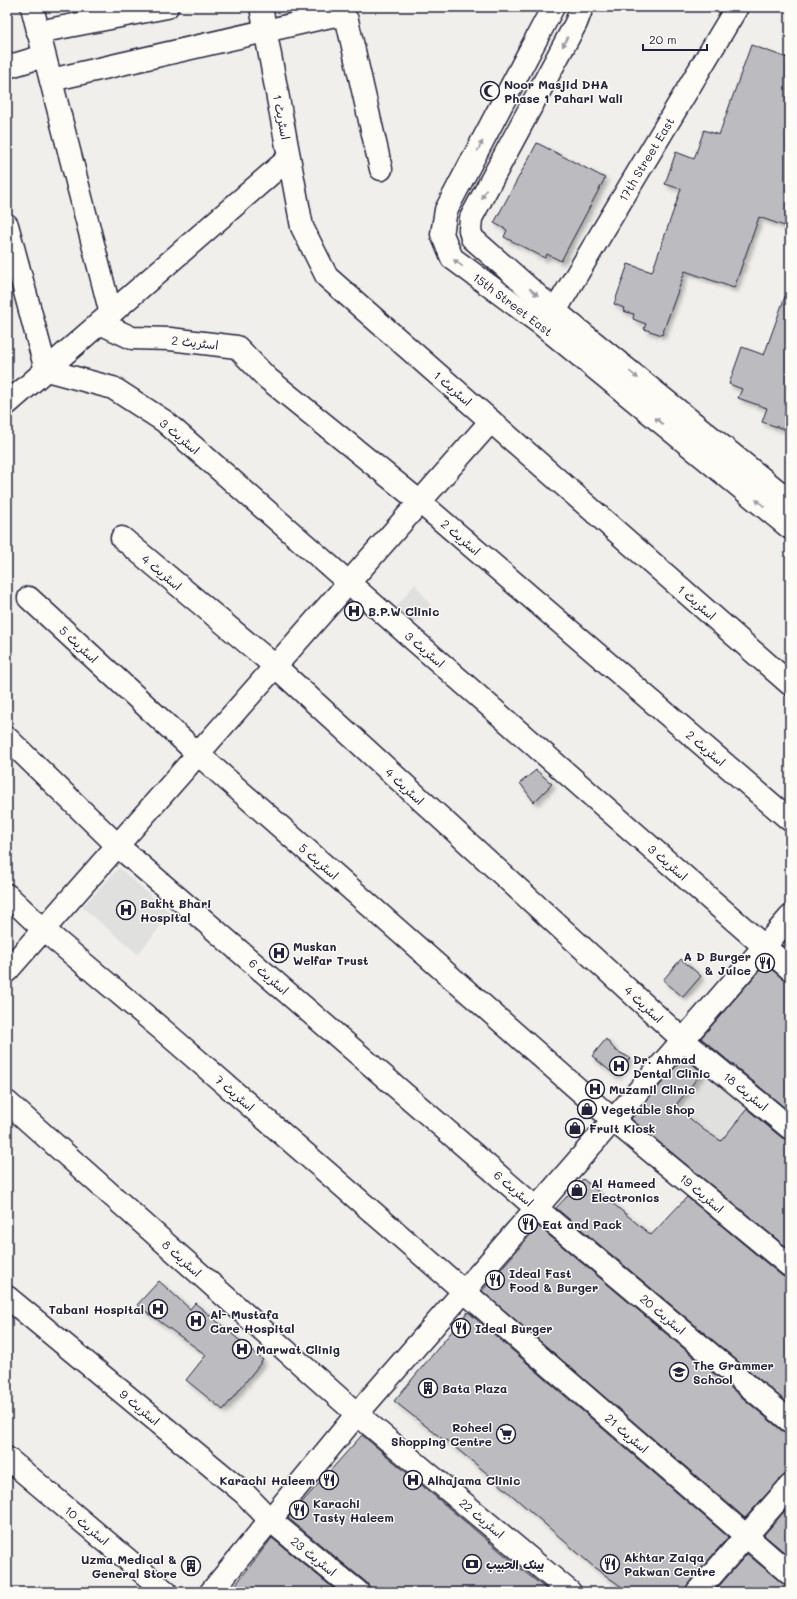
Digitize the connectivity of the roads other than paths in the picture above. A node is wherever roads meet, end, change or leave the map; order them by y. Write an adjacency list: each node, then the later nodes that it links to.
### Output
1 (32, 7): 8 (street)
2 (167, 7): 8 (street)
3 (261, 7): 7 (street, اسٹریٹ 1)
4 (553, 7): 22 (street, 15th Street East, one-way to 4)
5 (582, 7): 15 (street, 15th Street East, one-way to 15)
6 (737, 7): 15 (street, 17th Street East)
7 (265, 31): 11 (street); 12 (street, اسٹریٹ 1); 13 (street)
8 (38, 32): 9 (street)
9 (44, 56): 10 (street); 11 (street)
10 (7, 67)
11 (51, 80): 16 (street)
12 (289, 158): 16 (street); 19 (street, اسٹریٹ 1)
13 (381, 169)
14 (7, 225): 17 (street)
15 (556, 311): 20 (street, 15th Street East, one-way to 20)
16 (105, 318): 17 (street); 21 (street, اسٹریٹ 2)
17 (46, 370): 18 (street); 24 (street, اسٹریٹ 3)
18 (7, 404)
19 (491, 421): 21 (street); 27 (street, اسٹریٹ 1)
20 (790, 501)
21 (420, 502): 24 (street); 30 (street, اسٹریٹ 2)
22 (790, 528)
23 (122, 538): 26 (street, اسٹریٹ 4)
24 (349, 583): 26 (street); 35 (street, اسٹریٹ 3)
25 (29, 598): 29 (street, اسٹریٹ 5)
26 (275, 666): 29 (street); 38 (street, اسٹریٹ 4)
27 (790, 684)
28 (7, 738): 31 (street, اسٹریٹ 6)
29 (198, 754): 31 (street); 40 (street, اسٹریٹ 5)
30 (790, 820)
31 (118, 846): 34 (street); 42 (street, اسٹریٹ 6)
32 (7, 895): 34 (street, اسٹریٹ 7)
33 (790, 917): 35 (street)
34 (44, 930): 37 (street); 44 (street, اسٹریٹ 7)
35 (765, 947): 36 (street, اسٹریٹ 3); 38 (street)
36 (790, 969)
37 (7, 971)
38 (683, 1040): 40 (street); 41 (street, اسٹریٹ 18)
39 (7, 1102): 46 (street, اسٹریٹ 8)
40 (613, 1120): 42 (street); 43 (street, اسٹریٹ 19)
41 (790, 1128)
42 (536, 1208): 44 (street); 47 (street, اسٹریٹ 20)
43 (790, 1266)
44 (464, 1291): 46 (street); 51 (street, اسٹریٹ 21)
45 (7, 1297): 50 (street, اسٹریٹ 9)
46 (357, 1414): 50 (street); 56 (street, اسٹریٹ 22)
47 (790, 1421)
48 (7, 1458): 53 (street, اسٹریٹ 10)
49 (790, 1486): 51 (street)
50 (270, 1520): 54 (street); 55 (street, اسٹریٹ 23)
51 (747, 1537): 52 (street, اسٹریٹ 21); 57 (street)
52 (790, 1574)
53 (166, 1592)
54 (211, 1592)
55 (358, 1592)
56 (570, 1592)
57 (697, 1592)

